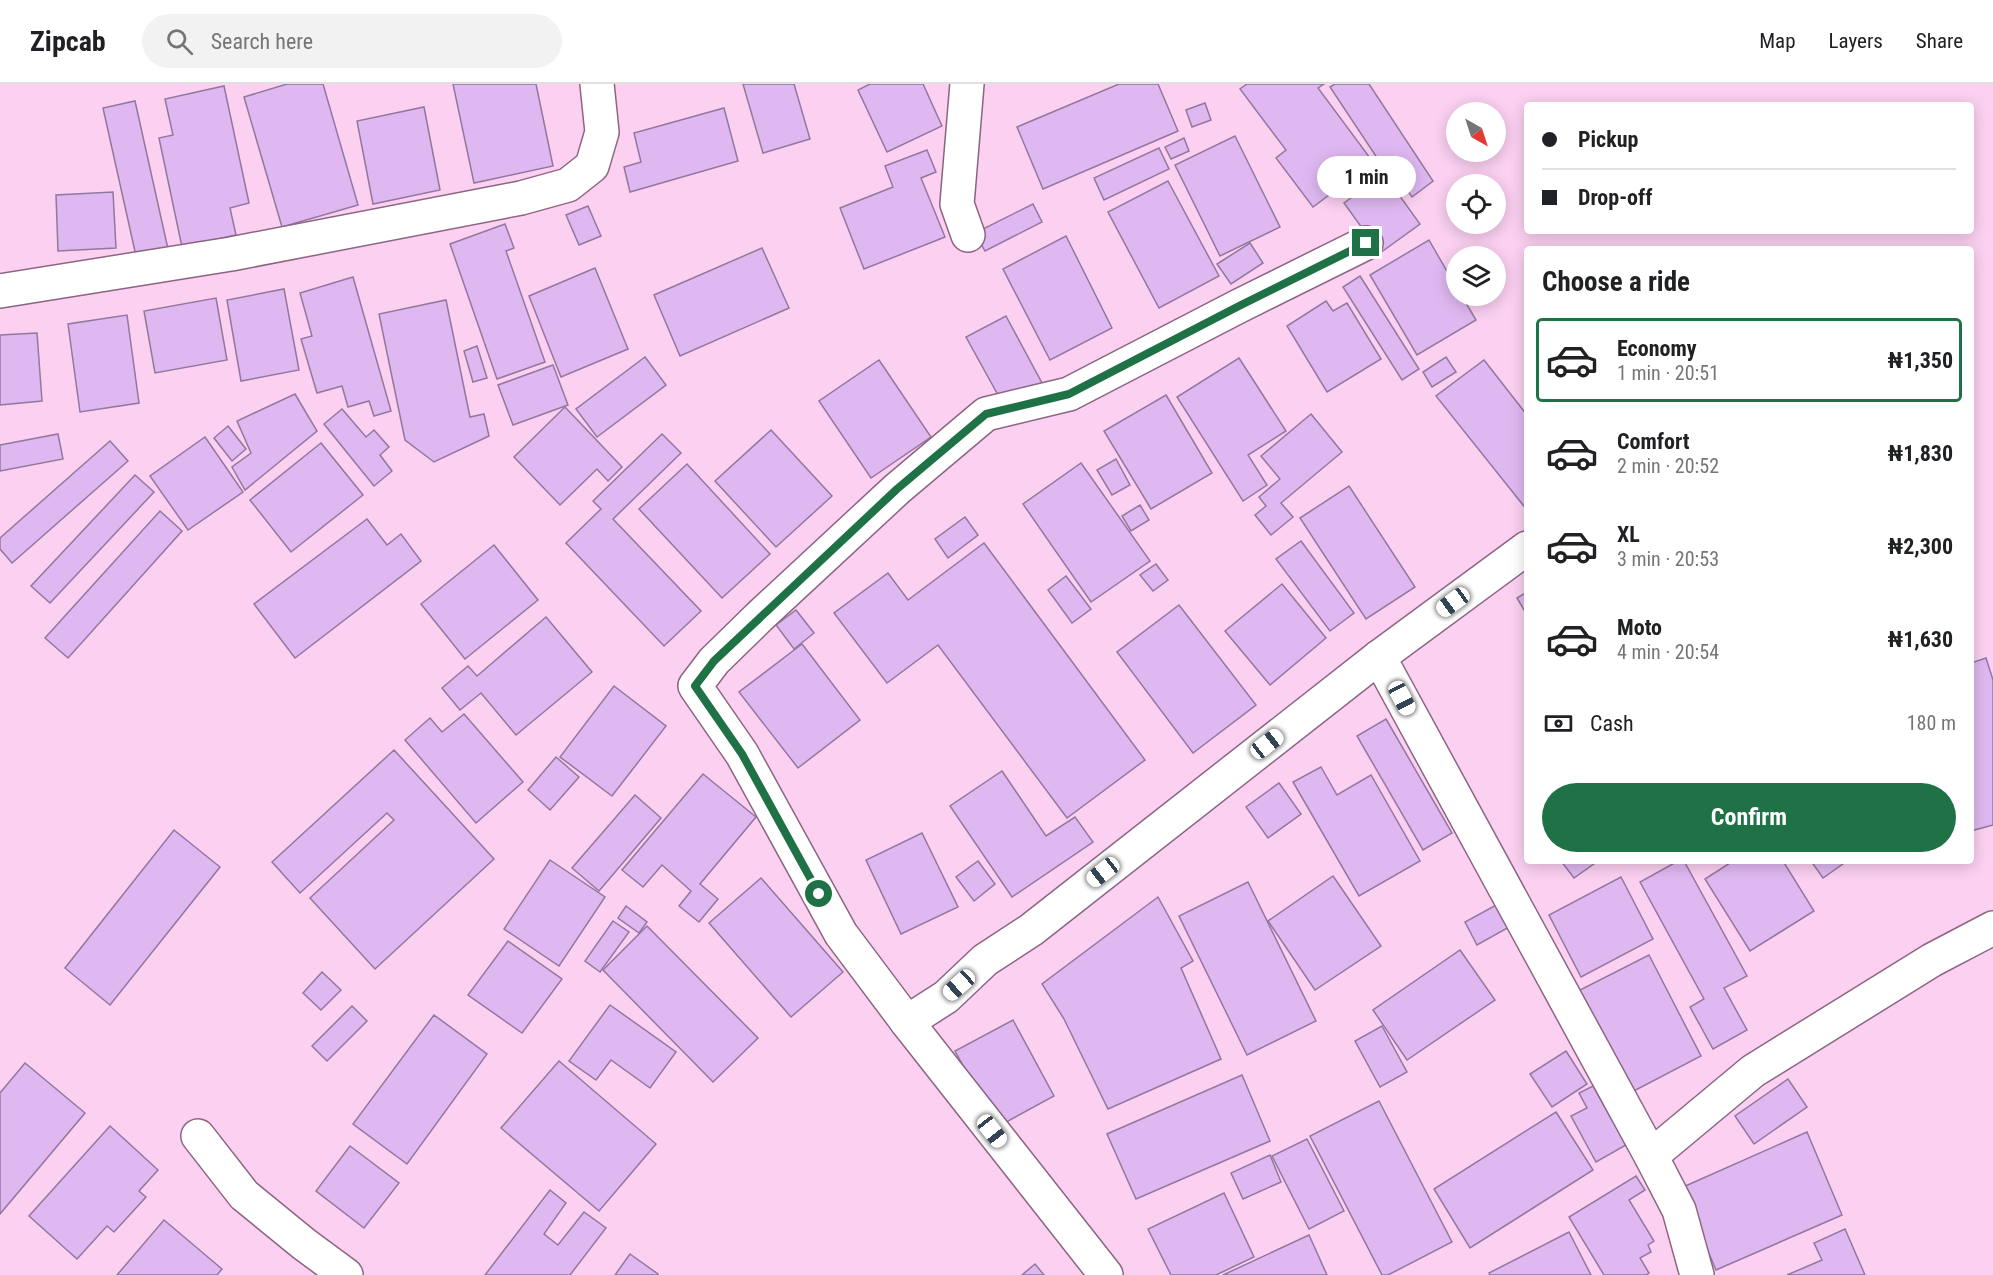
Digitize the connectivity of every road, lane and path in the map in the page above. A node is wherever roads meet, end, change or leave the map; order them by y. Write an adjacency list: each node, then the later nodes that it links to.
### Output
1 (597, 84): 5 (street)
2 (967, 84): 3 (street)
3 (968, 235)
4 (1366, 243): 9 (street)
5 (0, 291)
6 (1524, 550): 7 (street)
7 (1379, 657): 9 (street); 11 (street)
8 (1993, 928): 11 (street)
9 (907, 1022): 13 (street)
10 (198, 1136): 12 (street)
11 (1651, 1156): 14 (street)
12 (346, 1275)
13 (1106, 1275)
14 (1697, 1275)

